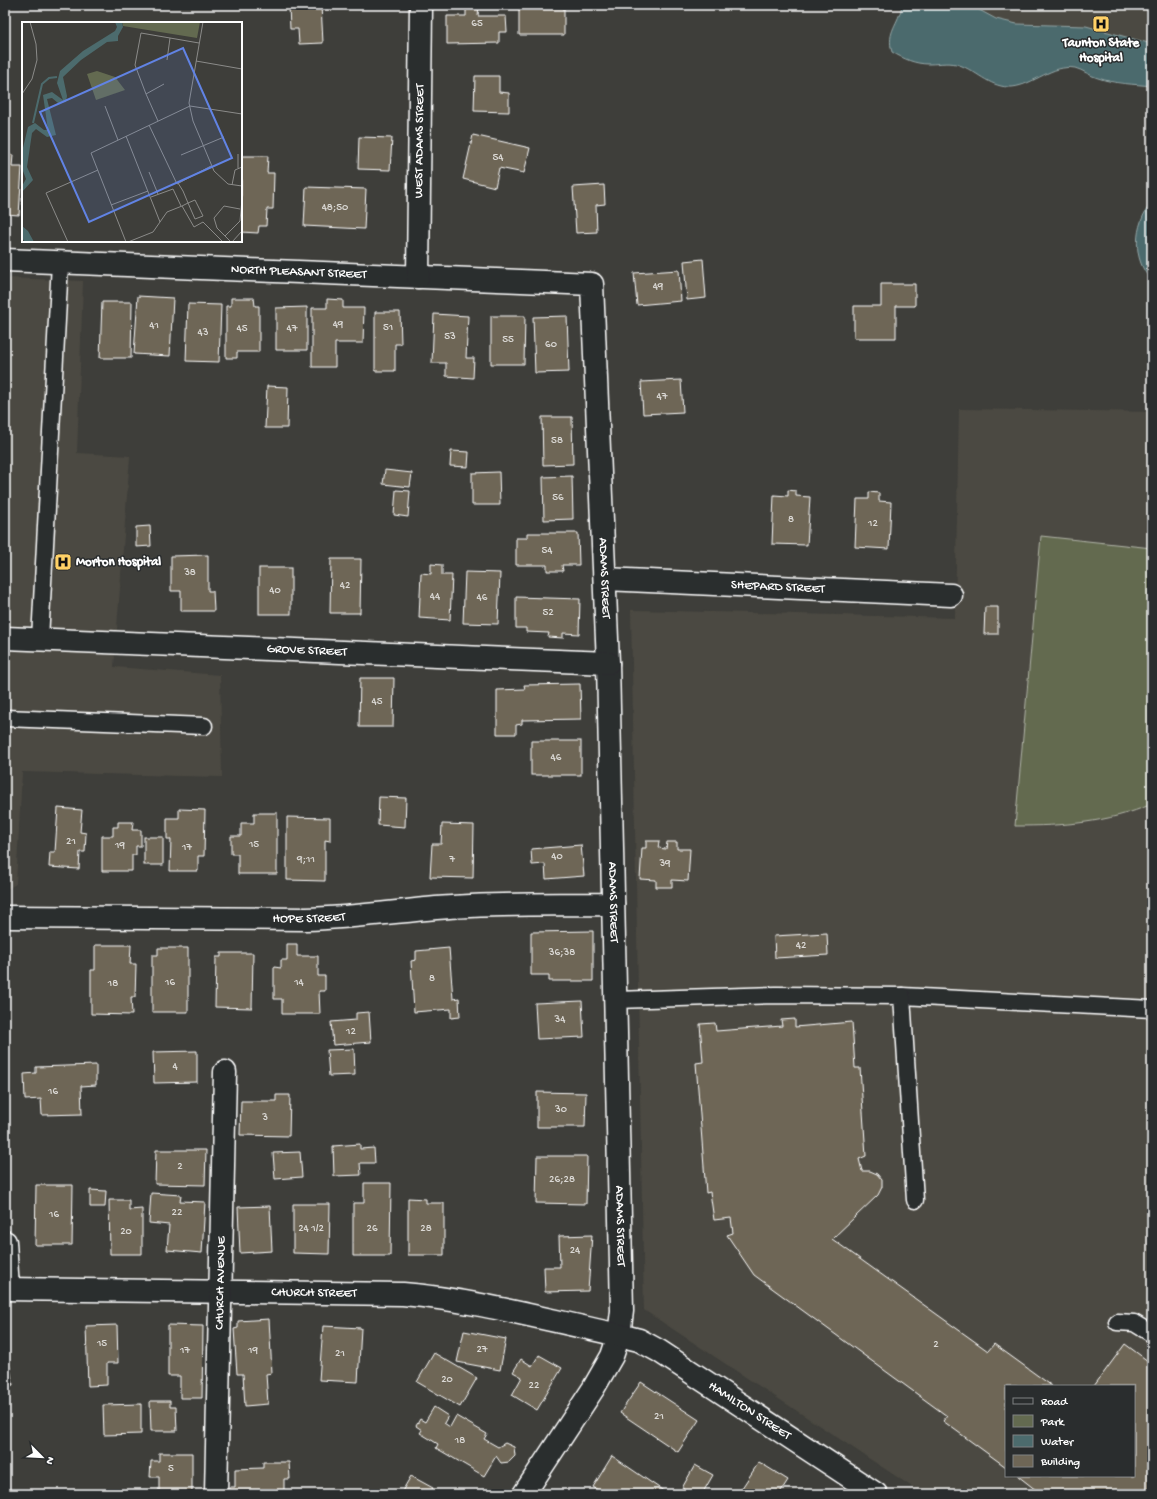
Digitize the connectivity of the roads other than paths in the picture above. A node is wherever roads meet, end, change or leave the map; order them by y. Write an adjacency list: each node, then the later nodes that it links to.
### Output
1 (421, 5): 4 (street, WEST ADAMS STREET)
2 (5, 260): 3 (street, NORTH PLEASANT STREET)
3 (60, 263): 4 (street, NORTH PLEASANT STREET); 9 (lane)
4 (418, 277): 5 (street, NORTH PLEASANT STREET)
5 (592, 284): 6 (street, ADAMS STREET)
6 (605, 579): 7 (street, SHEPARD STREET); 10 (street, ADAMS STREET)
7 (951, 595)
8 (5, 638): 9 (street, GROVE STREET)
9 (40, 639): 10 (street, GROVE STREET)
10 (608, 663): 13 (street, ADAMS STREET)
11 (5, 718): 12 (lane)
12 (204, 726)
13 (612, 904): 14 (street, HOPE STREET); 16 (street, ADAMS STREET)
14 (5, 917)
15 (902, 996): 16 (lane); 17 (lane); 19 (lane)
16 (615, 1000): 25 (street, ADAMS STREET)
17 (1152, 1008)
18 (225, 1072): 22 (street, CHURCH AVENUE)
19 (915, 1200)
20 (5, 1242): 21 (street)
21 (6, 1289): 22 (street, CHURCH STREET)
22 (220, 1291): 25 (street, CHURCH STREET); 26 (street, CHURCH AVENUE)
23 (1117, 1322): 24 (lane)
24 (1152, 1334)
25 (619, 1335): 27 (street, ADAMS STREET); 28 (street, HAMILTON STREET)
26 (216, 1494)
27 (524, 1494)
28 (876, 1494)

